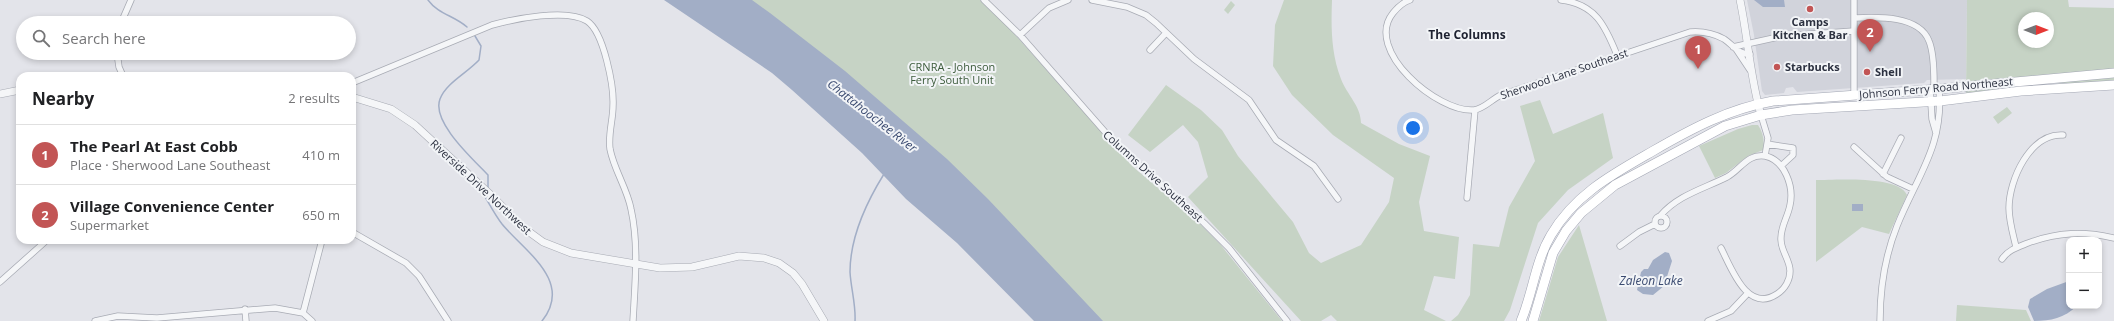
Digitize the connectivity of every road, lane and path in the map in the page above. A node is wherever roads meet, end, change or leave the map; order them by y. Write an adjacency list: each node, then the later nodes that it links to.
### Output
1 (130, 0): 9 (street)
2 (984, 0): 13 (street, Columns Drive Southeast)
3 (1068, 0): 13 (street)
4 (1092, 0): 12 (street)
5 (1410, 0): 32 (street)
6 (1561, 0): 18 (street)
7 (1740, 0): 14 (street)
8 (1854, 0): 10 (street)
9 (124, 16)
10 (1855, 18): 11 (street); 25 (street)
11 (1854, 31): 14 (street); 28 (street)
12 (1166, 33): 16 (street); 44 (street)
13 (1020, 35): 67 (street, Columns Drive Southeast)
14 (1749, 42): 15 (street); 17 (street)
15 (1734, 48): 17 (street, Sherwood Lane Southeast); 18 (street, Sherwood Lane Southeast); 21 (street, Sherwood Lane Southeast)
16 (1150, 50)
17 (1750, 54): 21 (street)
18 (1617, 56): 32 (street, Sherwood Lane Southeast)
19 (118, 60): 20 (street)
20 (121, 72)
21 (1753, 73): 31 (street)
22 (2114, 73): 25 (main road, Johnson Ferry Road Northeast)
23 (356, 81): 55 (street)
24 (2114, 85): 30 (main road, Johnson Ferry Road Northeast)
25 (1934, 87): 28 (main road, Johnson Ferry Road Northeast); 30 (street); 30 (street)
26 (16, 91): 27 (street)
27 (0, 94)
28 (1854, 95): 31 (main road, Johnson Ferry Road Northeast)
29 (356, 99): 55 (street, Riverside Drive Northwest)
30 (1935, 101): 33 (main road, Johnson Ferry Road Northeast); 34 (street); 34 (street)
31 (1758, 104): 33 (street); 68 (main road, Johnson Ferry Road Northeast)
32 (1476, 110): 43 (street)
33 (1761, 115): 37 (street); 69 (main road, Johnson Ferry Road Northeast)
34 (1936, 133): 42 (street)
35 (2063, 135): 52 (street)
36 (1901, 138): 41 (street)
37 (1768, 144): 39 (street); 40 (street)
38 (1854, 147): 41 (street)
39 (1765, 156): 40 (street); 45 (street)
40 (1781, 166): 57 (street)
41 (1883, 174): 42 (street)
42 (1914, 189): 71 (street)
43 (1467, 198)
44 (1338, 199)
45 (1660, 216): 46 (street); 46 (street)
46 (1655, 224): 51 (street)
47 (356, 234): 64 (street)
48 (2114, 238): 52 (street)
49 (43, 244): 56 (street)
50 (321, 244): 59 (street)
51 (1620, 246)
52 (2016, 247): 54 (street)
53 (1720, 248): 57 (street)
54 (2002, 259)
55 (635, 263): 65 (street); 66 (street, Riverside Drive Northwest)
56 (0, 282)
57 (1748, 293): 70 (street)
58 (245, 309): 59 (street); 60 (street); 62 (street)
59 (303, 313): 63 (street)
60 (156, 319): 61 (street)
61 (95, 321)
62 (246, 321)
63 (312, 321)
64 (448, 321)
65 (633, 321)
66 (824, 321)
67 (1287, 321)
68 (1521, 321)
69 (1533, 321)
70 (1708, 321)
71 (1880, 321)

